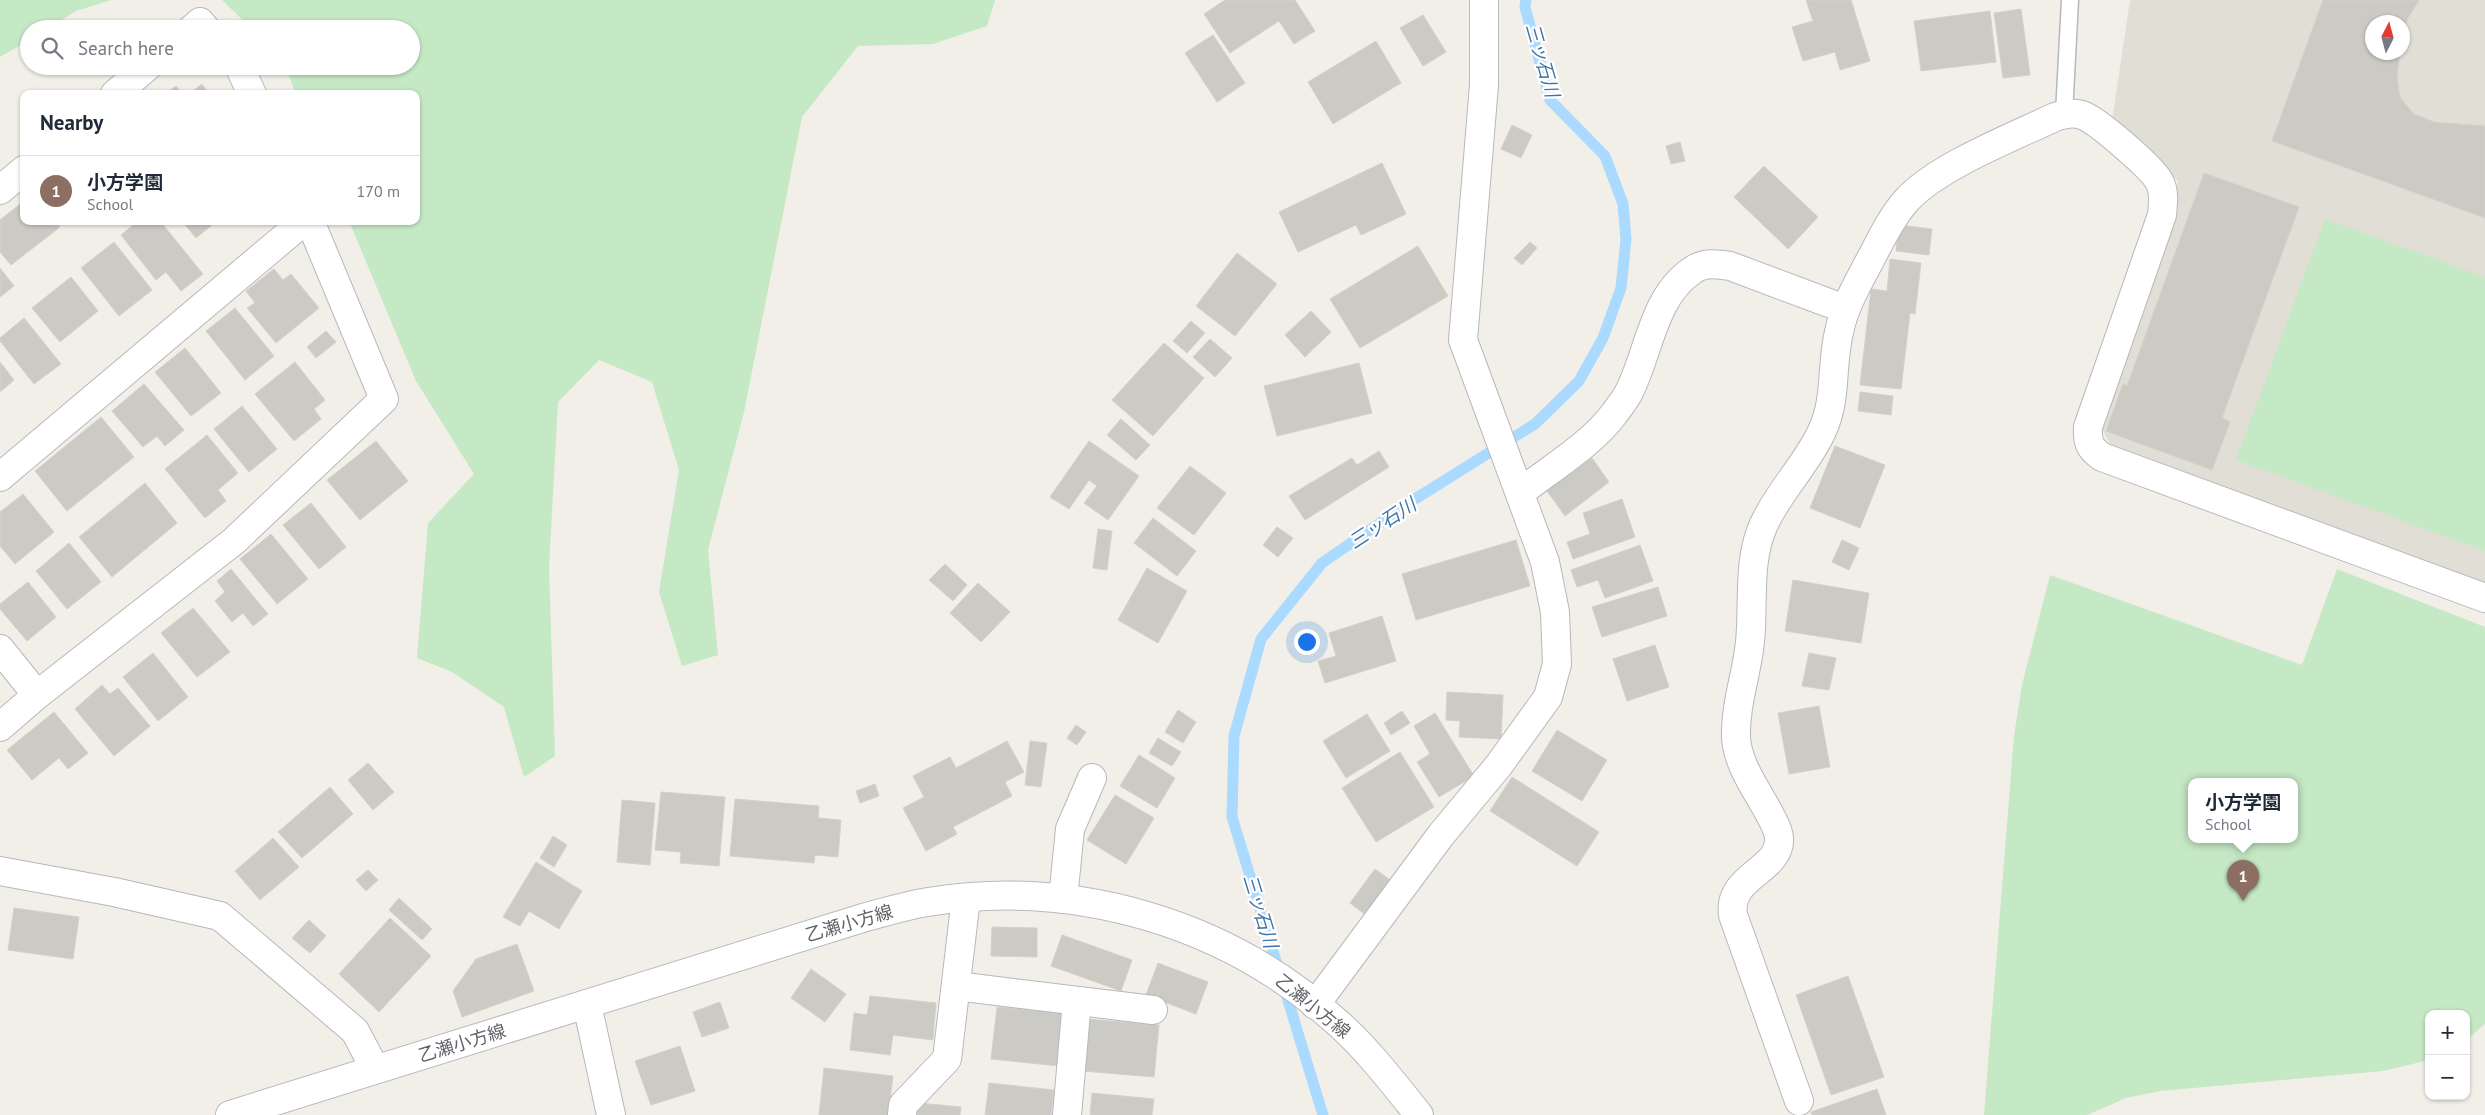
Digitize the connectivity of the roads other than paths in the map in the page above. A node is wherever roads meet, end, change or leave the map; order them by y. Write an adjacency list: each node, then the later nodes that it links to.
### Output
1 (1484, 0): 14 (street)
2 (2070, 0): 7 (lane)
3 (137, 75): 5 (street)
4 (243, 75): 6 (street)
5 (120, 90)
6 (250, 90)
7 (2064, 114): 12 (street); 15 (street)
8 (20, 173): 9 (street)
9 (0, 190)
10 (299, 225): 13 (street)
11 (312, 225): 17 (street)
12 (1845, 309): 14 (street); 29 (street)
13 (0, 478)
14 (1519, 487): 26 (street)
15 (2485, 598)
16 (0, 649): 17 (street)
17 (37, 695): 18 (street)
18 (0, 727)
19 (1092, 778): 22 (street)
20 (0, 872): 28 (street)
21 (966, 898): 22 (street, 乙瀬小方線); 23 (street); 25 (street, 乙瀬小方線)
22 (1063, 899): 26 (street, 乙瀬小方線)
23 (956, 986): 24 (street); 32 (street)
24 (1077, 1001): 27 (street); 33 (street)
25 (587, 1004): 28 (street, 乙瀬小方線); 31 (street)
26 (1315, 1004): 34 (street, 乙瀬小方線)
27 (1153, 1010)
28 (376, 1069): 30 (street, 乙瀬小方線)
29 (1800, 1101)
30 (230, 1115)
31 (611, 1115)
32 (902, 1115)
33 (1067, 1115)
34 (1419, 1115)

